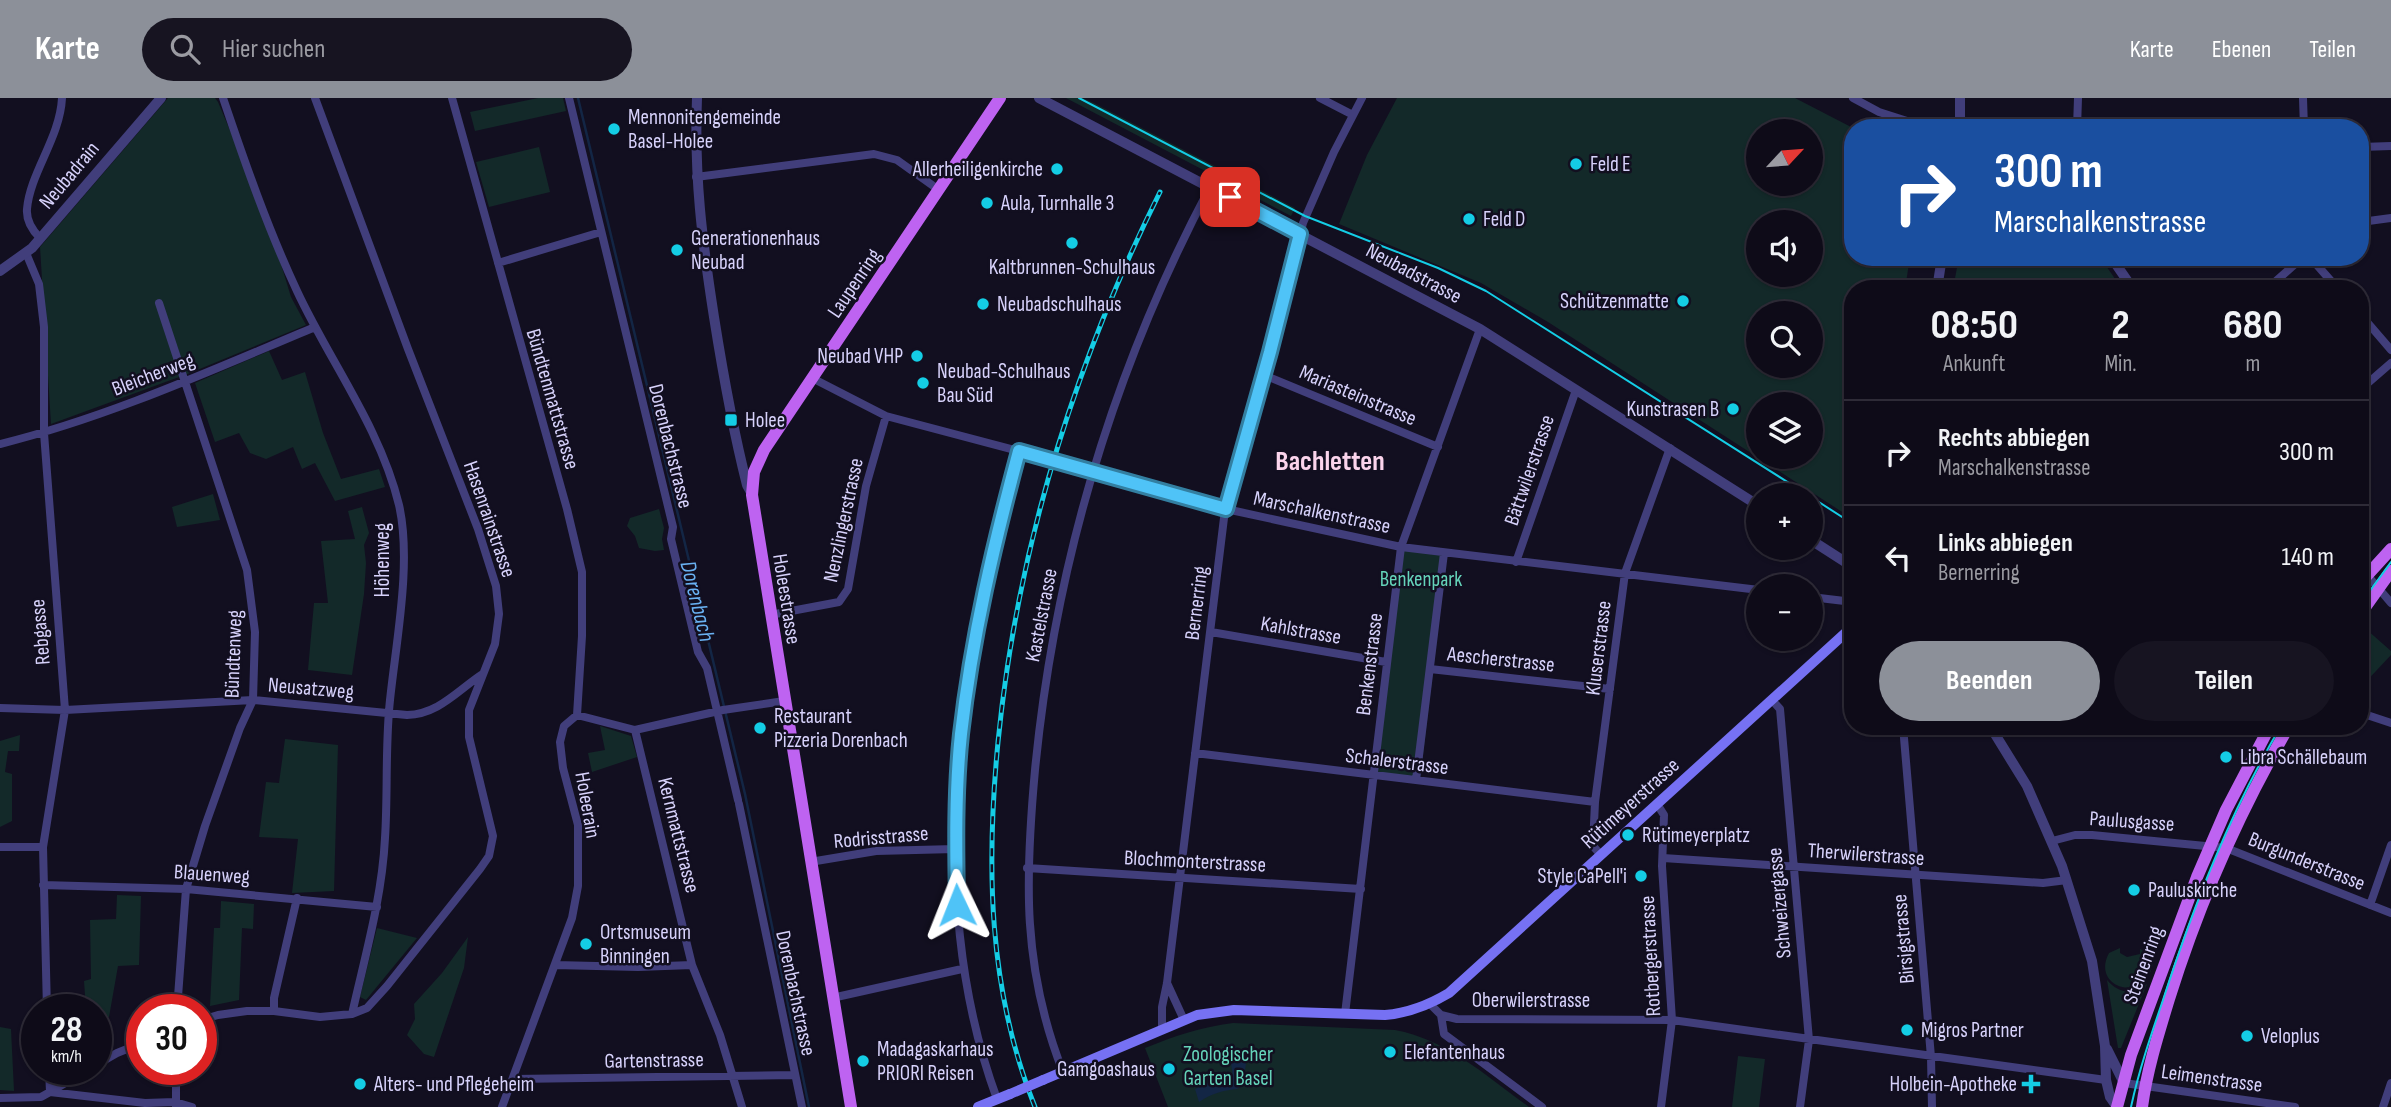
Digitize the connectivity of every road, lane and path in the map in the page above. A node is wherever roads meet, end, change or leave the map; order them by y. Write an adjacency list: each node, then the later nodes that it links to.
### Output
1 (62, 98): 30 (street)
2 (161, 98): 30 (street, Neubadrain)
3 (223, 98): 40 (street, Höhenweg)
4 (315, 98): 80 (street, Hasenrainstrasse)
5 (452, 98): 32 (street, Bündtenmattstrasse)
6 (569, 98): 28 (street, Dorenbachstrasse)
7 (697, 98): 23 (street, Holeestrasse)
8 (1000, 98): 25 (main road, Laupenring)
9 (1039, 98): 24 (street, Neubadstrasse)
10 (1320, 98): 16 (street)
11 (1362, 98): 16 (street, Bernerring)
12 (1853, 98): 17 (street)
13 (1960, 98): 18 (street)
14 (2078, 98): 19 (street)
15 (2302, 98): 20 (street)
16 (1353, 115): 29 (street, Bernerring)
17 (1900, 119)
18 (1960, 119)
19 (2077, 119)
20 (2303, 119)
21 (2391, 146): 22 (street)
22 (2369, 147)
23 (696, 177): 25 (street); 56 (street, Holeestrasse)
24 (1210, 187): 29 (street, Neubadstrasse); 55 (street, Kastelstrasse)
25 (939, 190): 45 (main road, Laupenring)
26 (2391, 218): 27 (street)
27 (2369, 221)
28 (601, 232): 32 (street); 87 (street, Dorenbachstrasse)
29 (1300, 234): 41 (street, Neubadstrasse); 44 (street, Bernerring)
30 (40, 238): 31 (street, Neubadrain)
31 (26, 253): 35 (street, Neubadrain); 50 (street, Rebgasse)
32 (498, 263): 89 (street, Bündtenmattstrasse)
33 (2293, 266): 36 (street)
34 (2318, 266): 37 (street)
35 (0, 271)
36 (2277, 280)
37 (2330, 280)
38 (159, 303): 46 (street, Bündtenweg)
39 (2369, 324): 42 (street)
40 (315, 327): 46 (street, Bleicherweg); 88 (street, Höhenweg)
41 (1480, 329): 48 (street, Neubadstrasse); 52 (street, Benkenstrasse)
42 (2391, 350)
43 (2391, 363): 47 (street)
44 (1264, 375): 52 (street, Mariasteinstrasse); 58 (street, Bernerring)
45 (812, 379): 49 (street, Marschalkenstrasse); 56 (main road, Laupenring)
46 (184, 382): 50 (street, Bleicherweg); 82 (street, Bündtenweg)
47 (2369, 382)
48 (1576, 390): 53 (street, Neubadstrasse); 64 (street, Bättwilerstrasse)
49 (886, 416): 54 (street, Marschalkenstrasse); 75 (street, Nenzlingerstrasse)
50 (44, 433): 51 (street, Bleicherweg); 86 (street, Rebgasse)
51 (0, 444)
52 (1438, 447): 59 (street, Benkenstrasse)
53 (1670, 449): 57 (street, Neubadstrasse); 67 (street, Kluserstrasse)
54 (1019, 451): 55 (street, Marschalkenstrasse, bridge); 108 (street)
55 (1092, 472): 58 (street, Marschalkenstrasse); 113 (street, Kastelstrasse)
56 (752, 495): 75 (main road, Holeestrasse)
57 (1746, 498)
58 (1226, 509): 59 (street, Marschalkenstrasse); 76 (street, Bernerring)
59 (1401, 547): 62 (street, Marschalkenstrasse); 78 (street, Benkenstrasse)
60 (1823, 548): 63 (street)
61 (2391, 548): 65 (main road)
62 (1444, 553): 64 (street, Marschalkenstrasse); 79 (street)
63 (1844, 561)
64 (1516, 562): 67 (street, Marschalkenstrasse)
65 (2369, 569)
66 (2391, 571): 70 (main road)
67 (1625, 573): 69 (street, Marschalkenstrasse); 81 (street, Kluserstrasse)
68 (2369, 580): 70 (street)
69 (1746, 588)
70 (2378, 588): 73 (main road); 74 (street)
71 (1823, 598): 72 (street)
72 (1844, 601)
73 (2369, 601)
74 (2391, 603)
75 (770, 615): 84 (main road, Holeestrasse)
76 (1211, 632): 78 (street, Kahlstrasse); 97 (street, Bernerring)
77 (1844, 634): 83 (main road, Rütimeyerstrasse)
78 (1386, 662): 98 (street, Benkenstrasse)
79 (1430, 669): 81 (street, Aescherstrasse); 99 (street)
80 (481, 675): 88 (street, Neusatzweg); 133 (street, Hasenrainstrasse)
81 (1611, 689): 100 (street, Kluserstrasse)
82 (253, 700): 86 (street, Neusatzweg); 88 (street, Neusatzweg); 119 (street, Bündtenweg)
83 (1772, 700): 101 (main road, Rütimeyerstrasse); 112 (street, Schweizergasse)
84 (784, 701): 87 (street); 111 (main road, Holeestrasse)
85 (0, 708): 86 (street, Neusatzweg)
86 (65, 710): 105 (street, Rebgasse)
87 (723, 710): 92 (street); 144 (street, Dorenbachstrasse)
88 (389, 712): 122 (street, Höhenweg)
89 (578, 715): 92 (street); 124 (street, Holeerain)
90 (2369, 716): 91 (street)
91 (2391, 723)
92 (635, 730): 125 (street, Kernmattstrasse)
93 (1904, 735): 114 (street, Birsigstrasse)
94 (1996, 735): 102 (street)
95 (2265, 735): 106 (main road, Steinenring)
96 (2284, 735): 107 (main road, Steinenring)
97 (1195, 753): 98 (street, Schalerstrasse); 115 (street, Bernerring)
98 (1374, 776): 99 (street, Schalerstrasse); 118 (street, Benkenstrasse)
99 (1416, 780): 100 (street, Schalerstrasse)
100 (1595, 802): 109 (street, Kluserstrasse)
101 (1657, 804): 109 (main road, Rütimeyerstrasse); 110 (street, Rotbergerstrasse)
102 (2052, 841): 106 (street, Paulusgasse); 116 (street)
103 (2391, 845): 121 (street)
104 (0, 847): 105 (street)
105 (43, 847): 117 (street, Rebgasse)
106 (2209, 848): 107 (street, Burgunderstrasse); 148 (main road, Steinenring)
107 (2226, 848): 121 (street, Burgunderstrasse); 153 (main road, Steinenring)
108 (956, 849): 111 (street, Rodrisstrasse); 126 (street)
109 (1601, 855): 131 (main road, Rütimeyerstrasse)
110 (1662, 858): 112 (street, Therwilerstrasse); 138 (street, Rotbergerstrasse)
111 (810, 862): 130 (main road, Holeestrasse)
112 (1793, 867): 114 (street, Therwilerstrasse); 140 (street, Schweizergasse)
113 (1027, 868): 115 (street, Blochmonterstrasse); 143 (street, Kastelstrasse)
114 (1915, 875): 116 (street, Therwilerstrasse); 142 (street, Birsigstrasse)
115 (1179, 879): 118 (street, Blochmonterstrasse); 127 (street, Bernerring)
116 (2067, 880): 141 (street)
117 (43, 885): 119 (street, Blauenweg); 128 (street, Rebgasse)
118 (1361, 888): 134 (street, Benkenstrasse)
119 (187, 889): 120 (street, Blauenweg); 129 (street, Bündtenweg)
120 (297, 898): 122 (street, Blauenweg); 132 (street)
121 (2370, 905): 123 (street, Burgunderstrasse)
122 (377, 907): 133 (street, Höhenweg)
123 (2391, 913)
124 (555, 964): 125 (street); 146 (street, Holeerain)
125 (692, 965): 145 (street, Kernmattstrasse)
126 (962, 969): 130 (street); 156 (street)
127 (1167, 983): 137 (street); 139 (street, Bernerring)
128 (46, 994)
129 (178, 994)
130 (832, 998): 162 (main road, Holeestrasse)
131 (1430, 1004): 134 (main road); 136 (street, Oberwilerstrasse)
132 (274, 1011): 133 (street); 135 (street)
133 (352, 1014)
134 (1345, 1014): 137 (main road)
135 (217, 1015)
136 (1441, 1015): 138 (street, Oberwilerstrasse); 164 (street)
137 (1184, 1020): 139 (main road)
138 (1672, 1020): 140 (street, Oberwilerstrasse); 165 (street, Rotbergerstrasse)
139 (1162, 1030): 143 (main road)
140 (1809, 1040): 142 (street, Oberwilerstrasse); 166 (street, Schweizergasse)
141 (2105, 1046): 147 (street); 148 (street)
142 (1931, 1057): 147 (street, Oberwilerstrasse); 167 (street, Birsigstrasse)
143 (1063, 1072): 156 (main road, bridge)
144 (795, 1075): 145 (street, Gartenstrasse); 161 (street, Dorenbachstrasse)
145 (733, 1076): 146 (street, Gartenstrasse); 160 (street, Kernmattstrasse)
146 (514, 1079): 159 (street, Holeerain)
147 (2106, 1080): 168 (street)
148 (2124, 1083): 153 (street, Leimenstrasse); 168 (main road, Steinenring)
149 (2391, 1083): 171 (street)
150 (50, 1085): 154 (street)
151 (62, 1085): 154 (street)
152 (176, 1085): 157 (street)
153 (2145, 1087): 169 (main road, Steinenring); 170 (street, Leimenstrasse)
154 (50, 1092): 155 (street); 157 (street)
155 (0, 1098)
156 (1002, 1100): 163 (main road)
157 (175, 1105): 158 (street)
158 (192, 1107)
159 (502, 1107)
160 (741, 1107)
161 (802, 1107)
162 (852, 1107)
163 (978, 1107)
164 (1542, 1107)
165 (1661, 1107)
166 (1800, 1107)
167 (1932, 1107)
168 (2117, 1107)
169 (2142, 1107)
170 (2294, 1107)
171 (2383, 1107)

